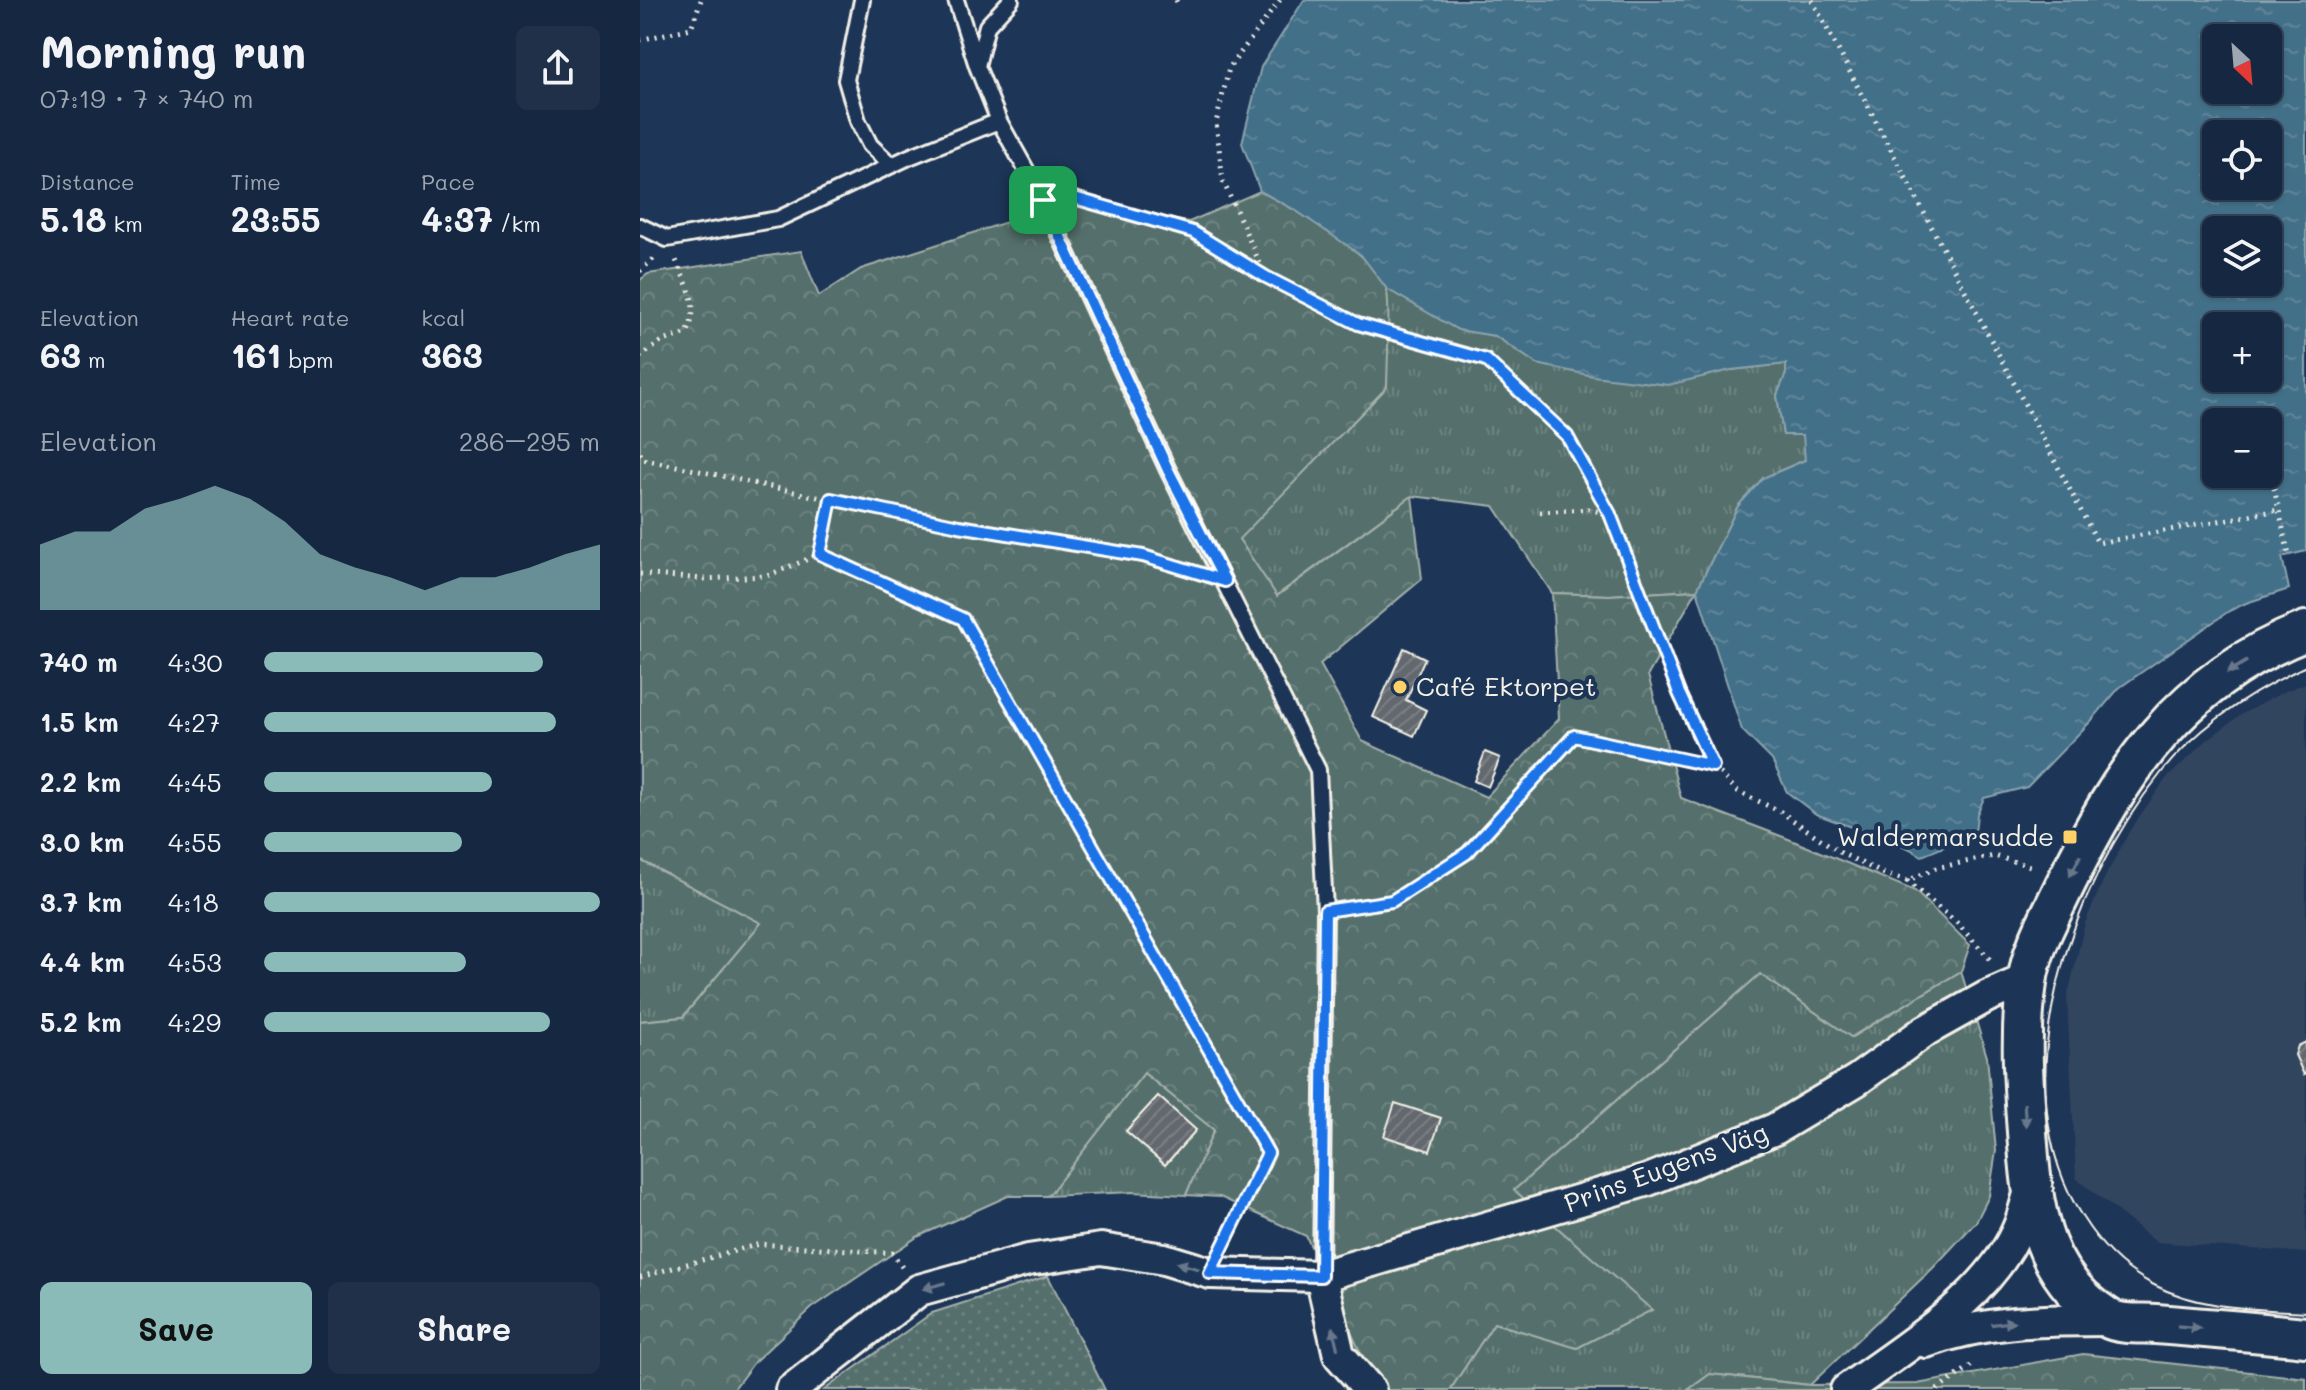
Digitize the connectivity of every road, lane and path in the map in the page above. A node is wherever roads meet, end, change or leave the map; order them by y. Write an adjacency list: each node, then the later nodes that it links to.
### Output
1 (701, 0): 7 (path)
2 (862, 0): 10 (lane)
3 (956, 0): 8 (lane)
4 (1011, 0): 8 (lane)
5 (1280, 0): 14 (path)
6 (1812, 0): 19 (path)
7 (640, 40)
8 (977, 66): 9 (lane)
9 (999, 121): 10 (lane); 11 (lane)
10 (891, 165): 13 (lane)
11 (1043, 200): 14 (path); 25 (lane)
12 (640, 226): 13 (lane)
13 (667, 239): 15 (path)
14 (1266, 277): 21 (path)
15 (640, 357)
16 (641, 456): 18 (path)
17 (2274, 488): 19 (path)
18 (831, 499): 22 (path); 25 (path)
19 (2279, 510): 23 (path)
20 (1540, 512): 21 (path)
21 (1610, 514): 27 (path)
22 (820, 554): 24 (path); 34 (path)
23 (2289, 555)
24 (640, 574)
25 (1225, 581): 30 (lane)
26 (2306, 631): 32 (street, one-way to 32)
27 (1713, 766): 29 (path); 30 (path)
28 (2037, 867): 29 (path)
29 (1907, 881): 31 (path)
30 (1325, 911): 35 (lane)
31 (1990, 959)
32 (2027, 979): 33 (street, one-way to 33); 35 (street, Prins Eugens Väg)
33 (2031, 1188): 38 (street); 40 (street)
34 (1210, 1273): 35 (street, Prins Eugens Väg); 37 (street, Prins Eugens Väg, one-way to 37)
35 (1321, 1276): 43 (street, one-way to 35)
36 (640, 1277): 37 (path)
37 (919, 1290): 42 (street, Prins Eugens Väg)
38 (2111, 1320): 39 (street, one-way to 39); 40 (street, one-way to 38)
39 (2306, 1337)
40 (1901, 1351): 44 (street)
41 (1976, 1362): 45 (path)
42 (791, 1390)
43 (1370, 1390)
44 (1846, 1390)
45 (1937, 1390)

